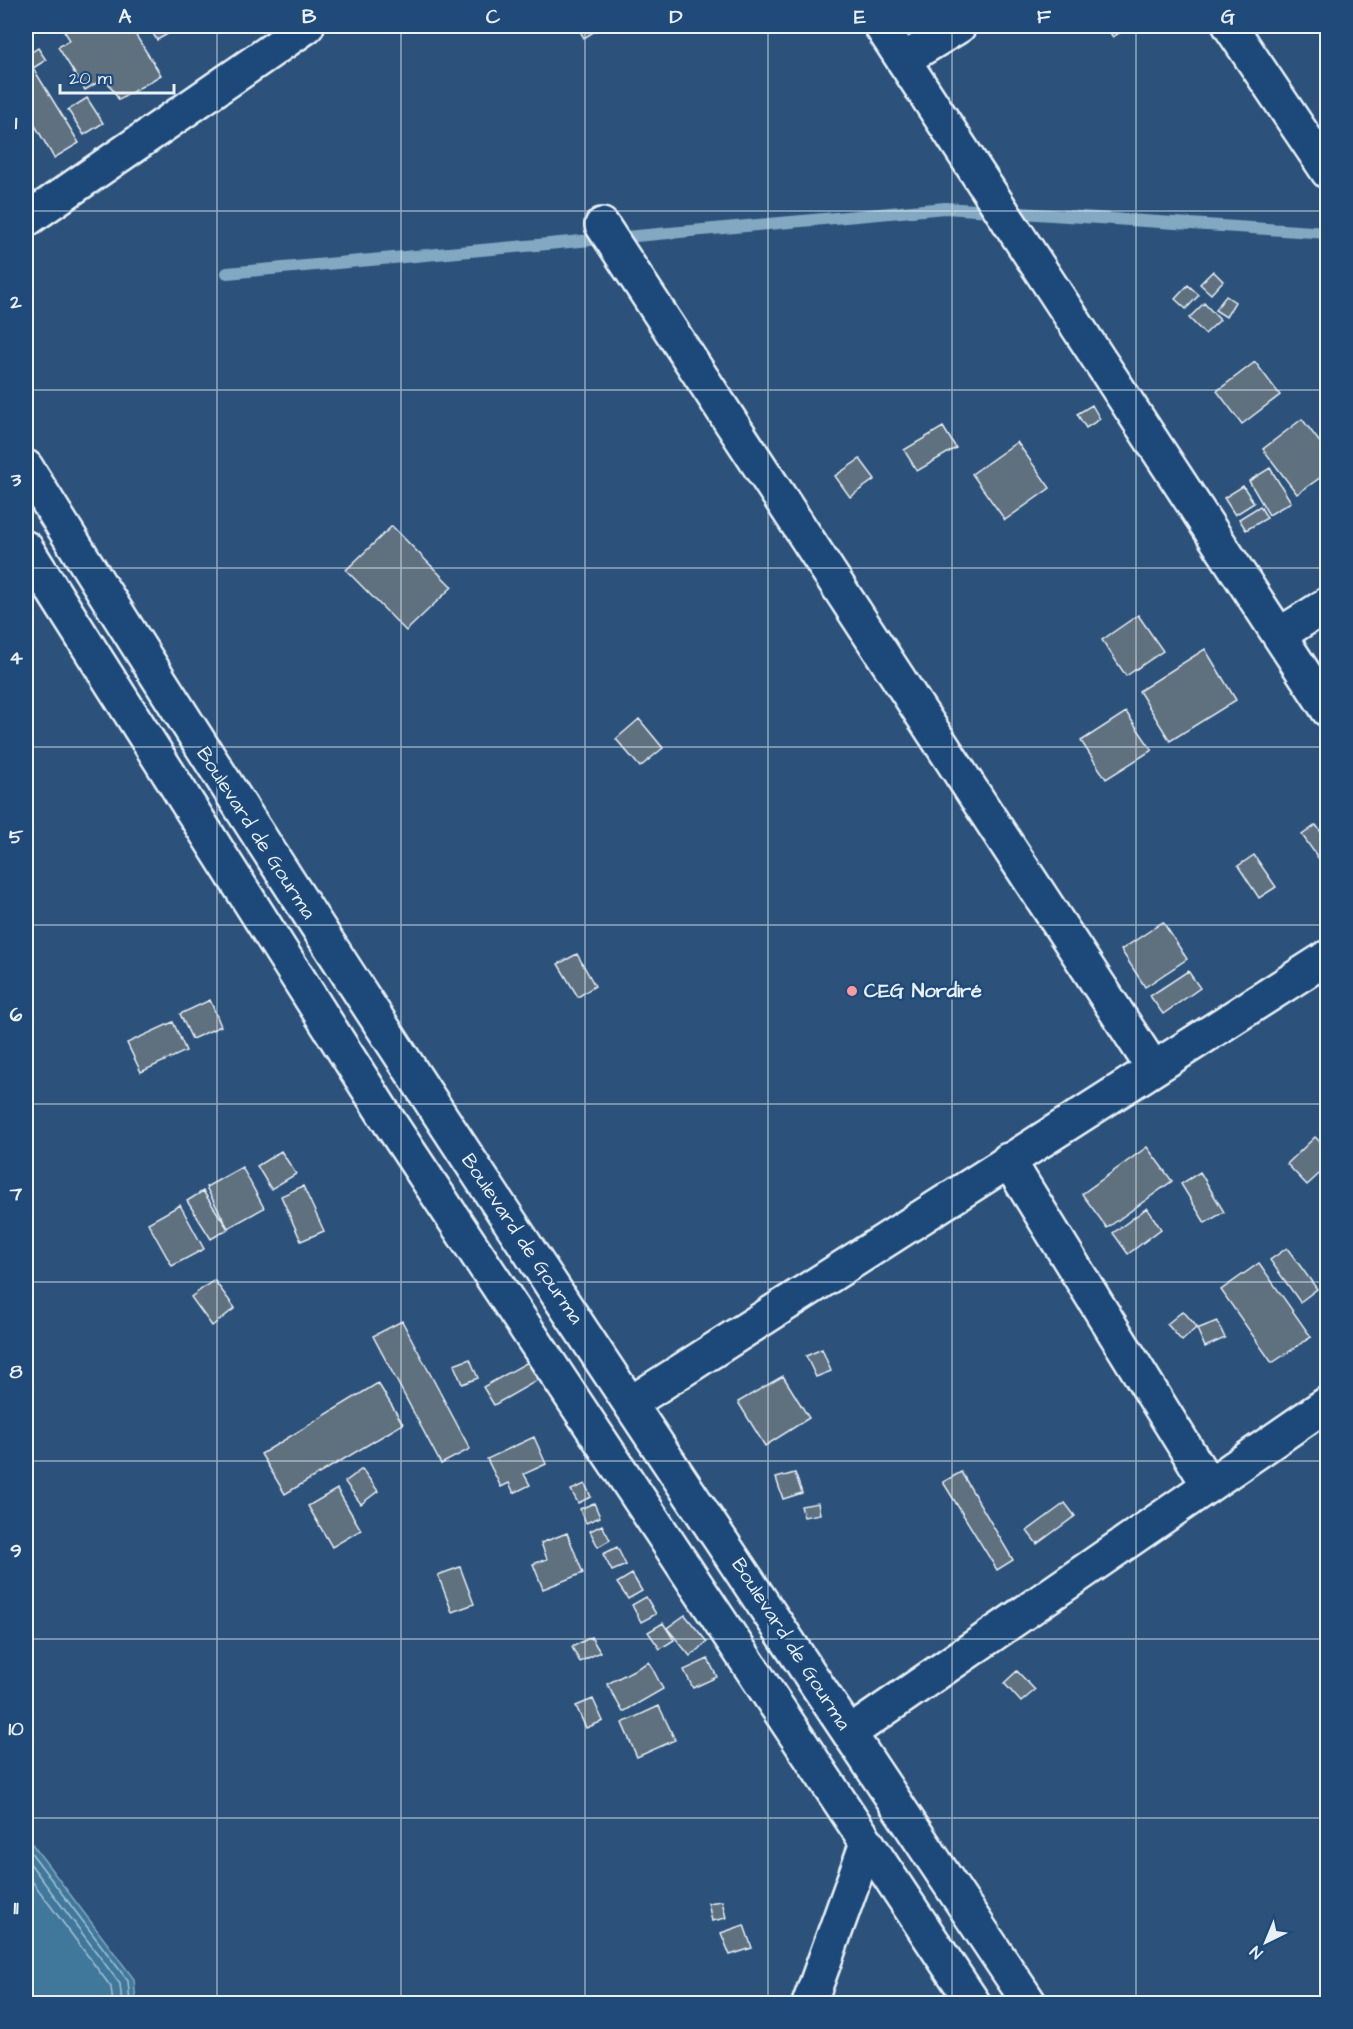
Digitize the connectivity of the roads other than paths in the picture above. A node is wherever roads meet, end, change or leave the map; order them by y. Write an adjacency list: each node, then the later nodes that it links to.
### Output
1 (307, 26): 7 (main road)
2 (880, 26): 5 (main road)
3 (959, 26): 5 (main road)
4 (1230, 26): 6 (main road)
5 (903, 60): 12 (main road)
6 (1328, 172)
7 (26, 220)
8 (602, 225): 15 (main road)
9 (26, 467): 17 (main road, Boulevard de Gourma)
10 (26, 549): 21 (main road)
11 (1328, 604): 12 (main road)
12 (1279, 635): 13 (main road)
13 (1328, 710)
14 (1328, 957): 15 (main road)
15 (1153, 1068): 16 (main road)
16 (1008, 1160): 17 (main road); 19 (main road)
17 (632, 1403): 20 (main road, Boulevard de Gourma)
18 (1328, 1403): 19 (main road)
19 (1208, 1484): 20 (main road)
20 (850, 1733): 21 (main road); 25 (main road, Boulevard de Gourma)
21 (813, 1760): 22 (main road)
22 (867, 1843): 23 (main road); 24 (main road)
23 (809, 2004)
24 (974, 2004)
25 (1030, 2004)

